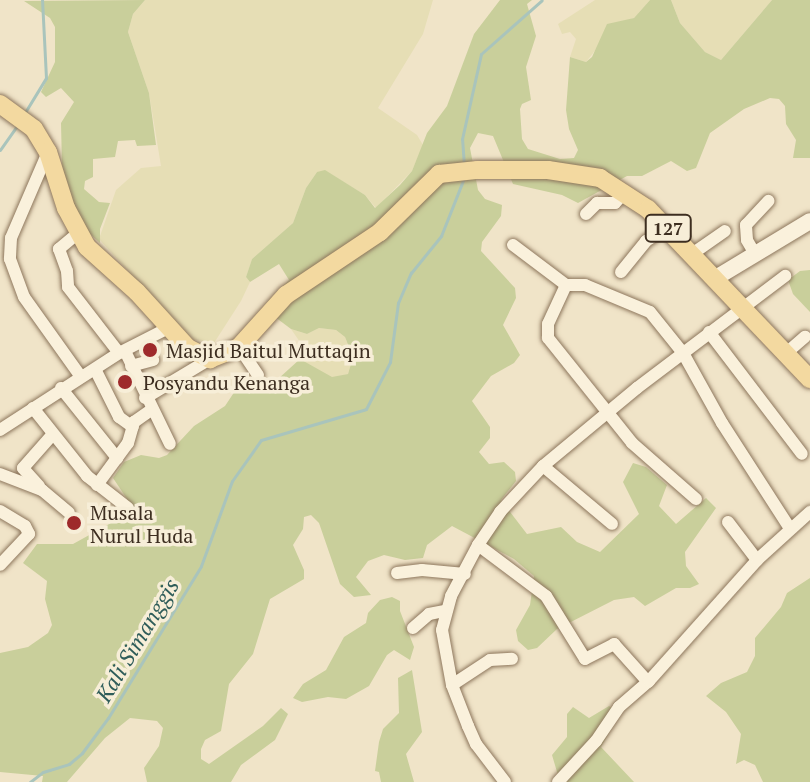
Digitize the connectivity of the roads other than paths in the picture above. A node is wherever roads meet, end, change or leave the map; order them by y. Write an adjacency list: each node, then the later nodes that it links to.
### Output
1 (8, 108): 2 (main road)
2 (48, 152): 9 (main road); 30 (street)
3 (625, 192): 5 (street); 7 (main road, 127); 21 (main road, 127)
4 (768, 201): 12 (street)
5 (586, 214)
6 (810, 221): 12 (street)
7 (667, 228): 11 (main road, 127); 13 (street)
8 (725, 231): 11 (street)
9 (78, 233): 18 (main road); 22 (street)
10 (513, 245): 16 (street)
11 (692, 254): 15 (main road, 127)
12 (755, 254): 15 (street)
13 (621, 272)
14 (785, 276): 17 (street)
15 (714, 279): 17 (main road, 127)
16 (566, 285): 23 (street); 35 (street)
17 (740, 308): 19 (street); 24 (main road, 127)
18 (168, 328): 22 (street); 25 (main road)
19 (709, 332): 23 (street); 40 (street)
20 (805, 337): 24 (street)
21 (239, 347): 25 (main road, 127); 29 (street)
22 (122, 352): 27 (street); 28 (street)
23 (683, 353): 35 (street); 53 (street)
24 (784, 355): 31 (main road, 127)
25 (210, 359): 33 (street)
26 (153, 360): 27 (street)
27 (131, 366): 33 (street)
28 (95, 369): 30 (street); 36 (street)
29 (258, 375)
30 (81, 377): 32 (street)
31 (810, 379)
32 (61, 388): 34 (street); 41 (street)
33 (148, 404): 36 (street); 39 (street)
34 (33, 408): 37 (street); 38 (street)
35 (608, 412): 42 (street); 46 (street)
36 (133, 427): 41 (street)
37 (0, 430)
38 (53, 434): 44 (street); 45 (street)
39 (170, 444)
40 (802, 454)
41 (117, 458): 44 (street)
42 (543, 466): 52 (street); 54 (street)
43 (0, 474): 45 (street)
44 (97, 485): 47 (street)
45 (42, 490): 50 (street)
46 (696, 499)
47 (128, 508)
48 (0, 511): 56 (street)
49 (810, 512): 53 (street)
50 (69, 513)
51 (728, 522): 55 (street)
52 (612, 524)
53 (789, 527): 55 (street)
54 (478, 545): 58 (street); 62 (street)
55 (757, 560): 62 (street)
56 (0, 565)
57 (397, 573): 58 (street)
58 (465, 574): 59 (street)
59 (445, 611): 60 (street); 63 (street)
60 (413, 628)
61 (512, 659): 63 (street)
62 (648, 682): 65 (street)
63 (452, 685): 64 (street)
64 (505, 782)
65 (558, 782)

